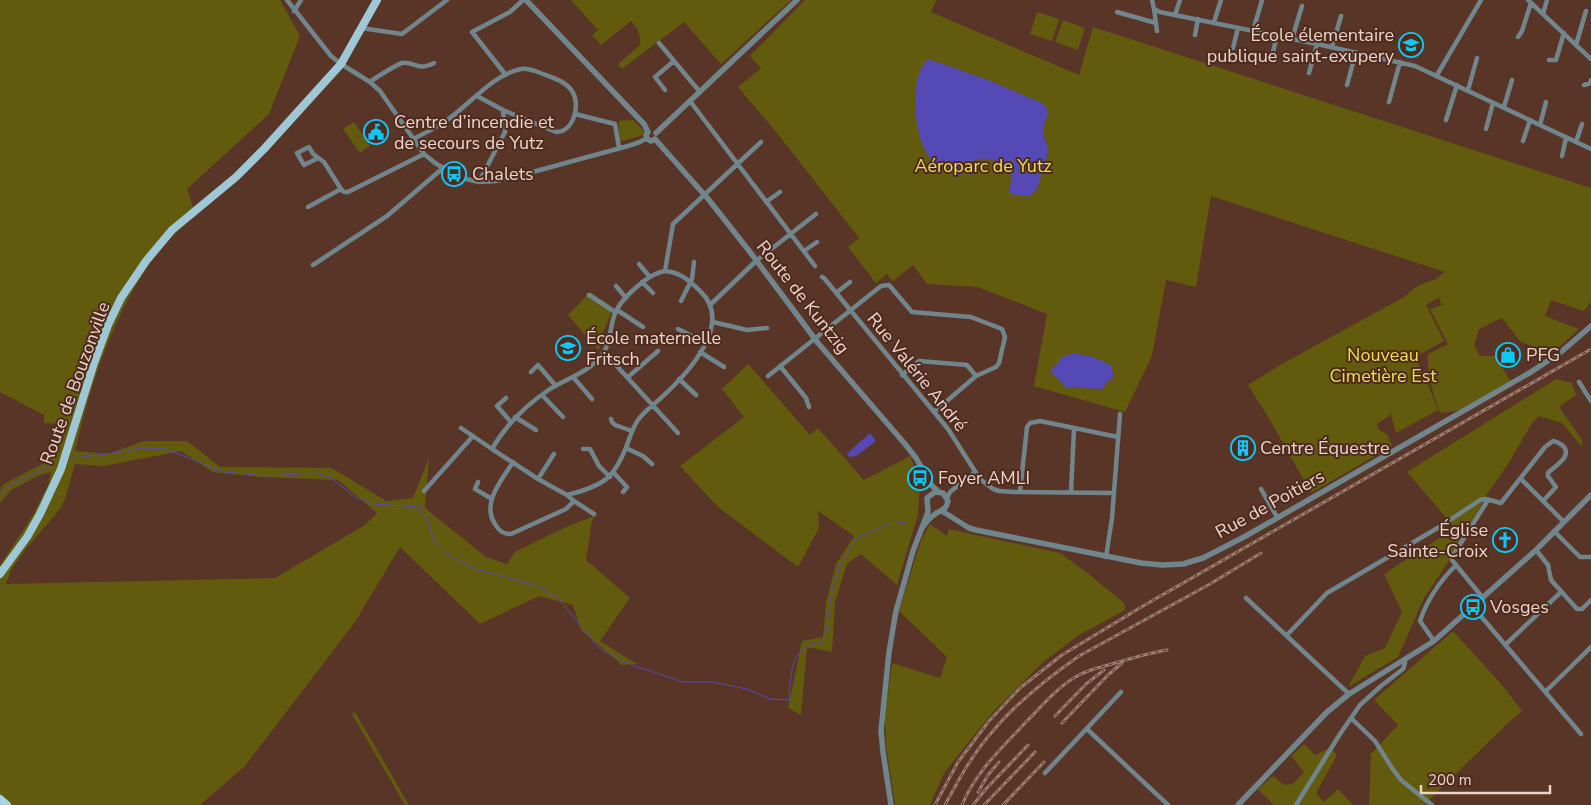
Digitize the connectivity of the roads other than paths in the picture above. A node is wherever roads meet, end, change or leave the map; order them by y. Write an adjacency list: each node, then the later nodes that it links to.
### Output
1 (287, 0): 16 (street)
2 (301, 0): 16 (street)
3 (377, 0): 25 (main road, Route de Bouzonville)
4 (447, 0): 25 (street)
5 (525, 0): 49 (street); 73 (street)
6 (797, 0): 59 (street)
7 (1152, 0): 15 (street)
8 (1180, 0): 19 (street)
9 (1221, 0): 23 (street)
10 (1262, 0): 28 (street)
11 (1480, 0): 50 (street)
12 (1547, 0): 20 (street)
13 (1530, 1): 20 (street); 32 (street)
14 (1302, 6): 33 (street)
15 (1154, 9): 19 (street); 24 (street)
16 (294, 11): 47 (street)
17 (1586, 11): 36 (street)
18 (1116, 12): 24 (street)
19 (1175, 14): 22 (street)
20 (1543, 14): 29 (street)
21 (1341, 16): 37 (street)
22 (1198, 20): 23 (street); 30 (street)
23 (1214, 22): 26 (street)
24 (1156, 23): 27 (street)
25 (361, 28): 47 (main road, Route de Bouzonville)
26 (1238, 28): 28 (street); 38 (street)
27 (1157, 31)
28 (1253, 31): 31 (street)
29 (1564, 33): 36 (street); 43 (street)
30 (1195, 35)
31 (1277, 36): 33 (street); 42 (street)
32 (1518, 37)
33 (1292, 39): 35 (street)
34 (659, 43): 44 (street)
35 (1317, 44): 37 (street); 48 (street)
36 (1576, 45): 41 (street)
37 (1332, 47): 39 (street)
38 (1233, 48)
39 (1356, 52): 45 (street); 54 (street)
40 (1477, 58): 58 (street)
41 (1591, 59)
42 (1271, 60)
43 (1549, 60)
44 (674, 61): 57 (street); 59 (street)
45 (1400, 62): 50 (street); 62 (street)
46 (434, 63): 53 (street)
47 (341, 64): 53 (street); 197 (main road, Route de Bouzonville)
48 (1309, 73)
49 (504, 74): 60 (street); 67 (street)
50 (1437, 75): 55 (street)
51 (1512, 80): 65 (street)
52 (1591, 80): 56 (street)
53 (370, 82): 76 (street)
54 (1347, 85)
55 (1457, 85): 58 (street); 68 (street)
56 (1584, 85)
57 (665, 90)
58 (1468, 90): 64 (street)
59 (700, 92): 61 (street)
60 (477, 96): 66 (street); 76 (street)
61 (690, 101): 74 (street); 85 (street)
62 (1389, 102)
63 (1546, 102): 71 (street)
64 (1493, 103): 65 (street); 72 (street)
65 (1504, 108): 69 (street)
66 (504, 110): 67 (street); 87 (street)
67 (575, 114): 80 (street)
68 (1446, 120)
69 (1530, 120): 71 (street); 78 (street)
70 (1582, 124): 79 (street)
71 (1540, 125): 75 (street)
72 (1486, 129)
73 (648, 135): 74 (street); 80 (street)
74 (656, 136): 90 (street, Route de Kuntzig)
75 (1566, 138): 79 (street); 83 (street)
76 (413, 139): 82 (street)
77 (761, 142): 85 (street)
78 (1523, 142)
79 (1576, 142): 81 (street)
80 (619, 148): 87 (street)
81 (1591, 149)
82 (424, 154): 86 (street); 88 (street)
83 (1562, 156)
84 (318, 158): 84 (street); 88 (street)
85 (738, 164): 90 (street); 91 (street)
86 (443, 168): 87 (street); 100 (street)
87 (479, 182)
88 (340, 189): 92 (street)
89 (780, 192): 91 (street)
90 (705, 194): 97 (street, Route de Kuntzig); 102 (street)
91 (766, 202): 94 (street)
92 (308, 207)
93 (816, 214): 94 (street)
94 (791, 234): 96 (street); 97 (street)
95 (817, 242): 96 (street)
96 (804, 251): 101 (street)
97 (756, 261): 114 (street); 122 (street, Route de Kuntzig)
98 (694, 262): 106 (street)
99 (639, 264): 103 (street)
100 (313, 265)
101 (816, 266)
102 (665, 271): 103 (street); 106 (street)
103 (649, 276): 105 (street)
104 (822, 277): 110 (street, Rue Valérie André)
105 (642, 282): 109 (street); 112 (street)
106 (690, 282): 113 (street); 114 (street)
107 (850, 282): 110 (street)
108 (616, 286): 112 (street)
109 (653, 293)
110 (836, 293): 115 (street, Rue Valérie André)
111 (589, 295): 116 (street)
112 (626, 298): 116 (street)
113 (682, 301)
114 (710, 305): 117 (street)
115 (850, 310): 122 (street); 130 (street, Rue Valérie André); 132 (street)
116 (616, 311): 118 (street); 125 (street)
117 (713, 322): 120 (street); 123 (street)
118 (643, 326)
119 (1591, 326): 188 (street, Rue de Poitiers)
120 (767, 328)
121 (678, 329): 123 (street)
122 (814, 338): 127 (street); 166 (street, Route de Kuntzig)
123 (706, 343): 126 (street)
124 (658, 350): 134 (street)
125 (604, 352): 133 (street); 134 (street)
126 (700, 352): 128 (street); 135 (street)
127 (780, 366): 131 (street); 144 (street)
128 (724, 367)
129 (530, 372): 137 (street)
130 (902, 374): 132 (street); 145 (street, Rue Valérie André)
131 (768, 376)
132 (976, 376): 145 (street)
133 (573, 377): 137 (street); 141 (street)
134 (628, 377): 143 (street)
135 (679, 379): 139 (street); 143 (street)
136 (1579, 382): 142 (street)
137 (556, 386): 138 (street)
138 (542, 395): 147 (street); 148 (street)
139 (696, 395)
140 (506, 398): 150 (street)
141 (592, 399)
142 (1591, 401)
143 (653, 405): 154 (street); 155 (street)
144 (809, 406)
145 (934, 412): 164 (street, Rue Valérie André)
146 (1120, 414): 157 (street)
147 (515, 417): 150 (street); 153 (street)
148 (563, 417)
149 (611, 419): 154 (street)
150 (510, 421): 160 (street)
151 (461, 428): 156 (street)
152 (1074, 428): 157 (street); 174 (street); 175 (street)
153 (536, 430)
154 (632, 431): 159 (street)
155 (678, 433)
156 (473, 436): 160 (street); 172 (street)
157 (1118, 437): 176 (street)
158 (583, 448): 167 (street)
159 (626, 448): 163 (street); 165 (street)
160 (492, 449): 162 (street)
161 (554, 454): 168 (street)
162 (513, 462): 168 (street); 181 (street)
163 (652, 464)
164 (975, 472): 174 (street, Rue Valérie André); 180 (street)
165 (614, 473): 167 (street); 173 (street)
166 (925, 474): 178 (street, Route de Kuntzig); 180 (street, Route de Kuntzig)
167 (610, 477): 177 (street)
168 (538, 479): 177 (street)
169 (1522, 479): 182 (street); 184 (street); 184 (street)
170 (478, 482): 181 (street)
171 (1261, 489): 188 (street)
172 (424, 492)
173 (623, 492)
174 (1020, 492): 175 (street, Rue Valérie André)
175 (1071, 492): 176 (street, Rue Valérie André)
176 (1114, 493): 194 (street)
177 (567, 495): 183 (street)
178 (929, 495): 180 (street); 185 (street, Route de Kuntzig)
179 (1591, 495): 190 (street)
180 (945, 496): 186 (street); 189 (street)
181 (492, 498): 183 (street)
182 (1488, 500): 196 (street); 203 (street)
183 (574, 501): 187 (street)
184 (1543, 501): 190 (street)
185 (928, 508): 186 (street, Rue de Poitiers); 191 (street, Route de Kuntzig)
186 (939, 512): 189 (street, Rue de Poitiers); 191 (street)
187 (594, 514)
188 (1277, 517): 194 (street, Rue de Poitiers)
189 (957, 520): 194 (street, Rue de Poitiers)
190 (1564, 522): 192 (street)
191 (922, 528): 217 (street, Route de Kuntzig)
192 (1554, 531): 193 (street); 195 (street)
193 (1536, 550): 198 (street); 200 (street)
194 (1106, 557)
195 (1591, 557)
196 (1456, 565): 200 (street); 204 (street)
197 (0, 574)
198 (1561, 592): 201 (street); 205 (street)
199 (1246, 598): 203 (street)
200 (1483, 598): 202 (street)
201 (1591, 600)
202 (1473, 607): 204 (street); 205 (street)
203 (1287, 635): 210 (street)
204 (1434, 640): 207 (street)
205 (1505, 645): 208 (street)
206 (1591, 647): 208 (street)
207 (1404, 659): 210 (street); 211 (street)
208 (1546, 691): 213 (street)
209 (1121, 692): 212 (street)
210 (1349, 694): 219 (street)
211 (1351, 718): 220 (street); 221 (street)
212 (1087, 729): 214 (street); 218 (street)
213 (1581, 734)
214 (1045, 773)
215 (0, 799): 216 (highway)
216 (8, 805)
217 (892, 805)
218 (1168, 805)
219 (1238, 805)
220 (1296, 805)
221 (1432, 805)

